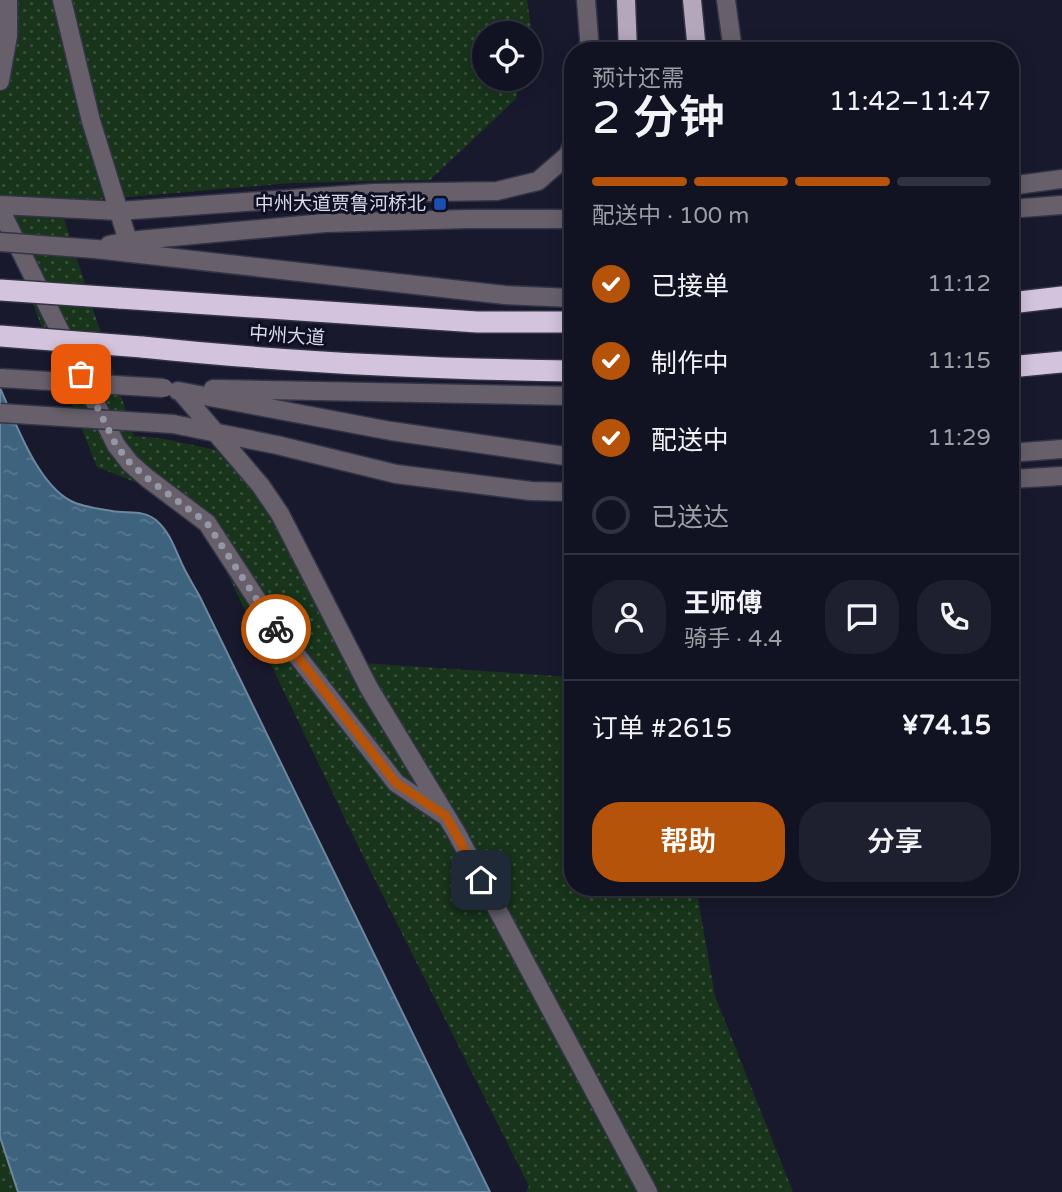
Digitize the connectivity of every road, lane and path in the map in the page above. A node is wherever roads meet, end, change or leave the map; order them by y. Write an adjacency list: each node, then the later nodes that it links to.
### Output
1 (8, 0): 11 (street)
2 (62, 0): 18 (street)
3 (586, 0): 7 (street)
4 (626, 0): 8 (main road)
5 (692, 0): 9 (main road)
6 (726, 0): 10 (street)
7 (589, 42)
8 (628, 42)
9 (696, 42)
10 (732, 42)
11 (0, 81)
12 (564, 158): 18 (street)
13 (1062, 179): 14 (street)
14 (1019, 185)
15 (1062, 205): 17 (street)
16 (0, 207): 18 (street); 45 (street)
17 (1019, 208)
18 (119, 211): 20 (street)
19 (564, 219): 20 (street)
20 (128, 241): 22 (street)
21 (0, 242): 22 (street, bridge)
22 (96, 249): 26 (street)
23 (1062, 285): 27 (street)
24 (0, 290): 29 (highway, 中州大道, bridge)
25 (1062, 297): 28 (highway)
26 (564, 298)
27 (1019, 300)
28 (1019, 302)
29 (564, 322)
30 (0, 336): 33 (highway, 中州大道, bridge)
31 (1062, 362): 32 (highway)
32 (1019, 366)
33 (564, 371)
34 (0, 378): 35 (street, bridge)
35 (173, 390): 36 (street); 38 (street); 41 (street)
36 (564, 396)
37 (0, 413): 38 (street, bridge)
38 (220, 435): 44 (street); 45 (street)
39 (1062, 449): 40 (street)
40 (1019, 452)
41 (564, 456)
42 (1062, 476): 43 (street)
43 (1019, 478)
44 (564, 492)
45 (446, 816): 46 (street)
46 (648, 1192)

